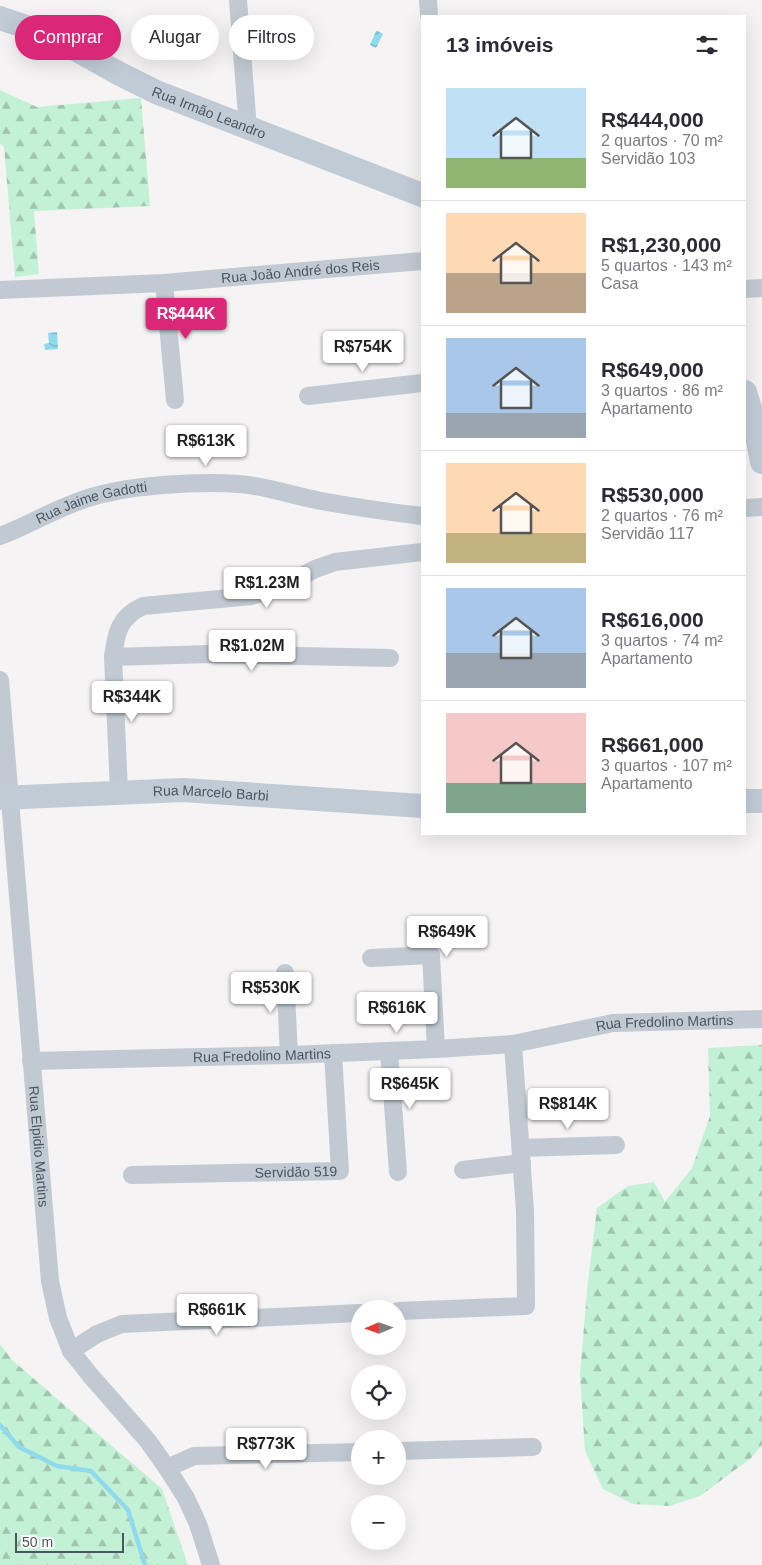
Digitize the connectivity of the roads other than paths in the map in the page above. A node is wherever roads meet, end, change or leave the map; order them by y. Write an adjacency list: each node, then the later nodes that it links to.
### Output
1 (238, 0): 5 (street)
2 (428, 0): 3 (street)
3 (429, 15)
4 (0, 18): 5 (street, Rua Irmão Leandro)
5 (248, 129): 6 (street, Rua Irmão Leandro)
6 (421, 195)
7 (421, 261): 8 (street, Rua João André dos Reis)
8 (164, 283): 11 (street, Rua João André dos Reis); 15 (street)
9 (746, 288): 10 (street)
10 (762, 288)
11 (0, 290)
12 (421, 383): 14 (street)
13 (746, 395): 16 (street)
14 (308, 396)
15 (175, 400)
16 (762, 462)
17 (762, 507): 18 (street)
18 (746, 508)
19 (421, 516): 20 (street, Rua Jaime Gadotti)
20 (0, 536)
21 (421, 552): 22 (street)
22 (113, 657): 23 (street); 25 (street)
23 (390, 658)
24 (0, 680): 26 (street, Rua Elpidio Martins)
25 (119, 791): 26 (street, Rua Marcelo Barbi); 29 (street, Rua Marcelo Barbi)
26 (4, 797): 38 (street, Rua Elpidio Martins)
27 (746, 801): 28 (street)
28 (762, 801)
29 (421, 806)
30 (371, 958): 34 (street)
31 (285, 972): 37 (street)
32 (762, 1019): 33 (street, Rua Fredolino Martins)
33 (513, 1044): 34 (street, Rua Fredolino Martins); 40 (street)
34 (436, 1049): 35 (street, Rua Fredolino Martins)
35 (388, 1051): 36 (street, Rua Fredolino Martins); 42 (street)
36 (333, 1053): 37 (street, Rua Fredolino Martins); 43 (street, Servidão 519)
37 (289, 1055): 38 (street, Rua Fredolino Martins)
38 (31, 1061): 46 (street, Rua Elpidio Martins)
39 (616, 1145): 40 (street)
40 (522, 1156): 41 (street); 44 (street)
41 (463, 1170)
42 (398, 1172)
43 (132, 1175)
44 (406, 1312)
45 (351, 1313): 46 (street)
46 (71, 1351): 50 (street, Rua Elpidio Martins)
47 (533, 1447): 48 (street)
48 (406, 1451)
49 (351, 1452): 50 (street)
50 (167, 1468): 51 (street, Rua Elpidio Martins)
51 (212, 1565)

